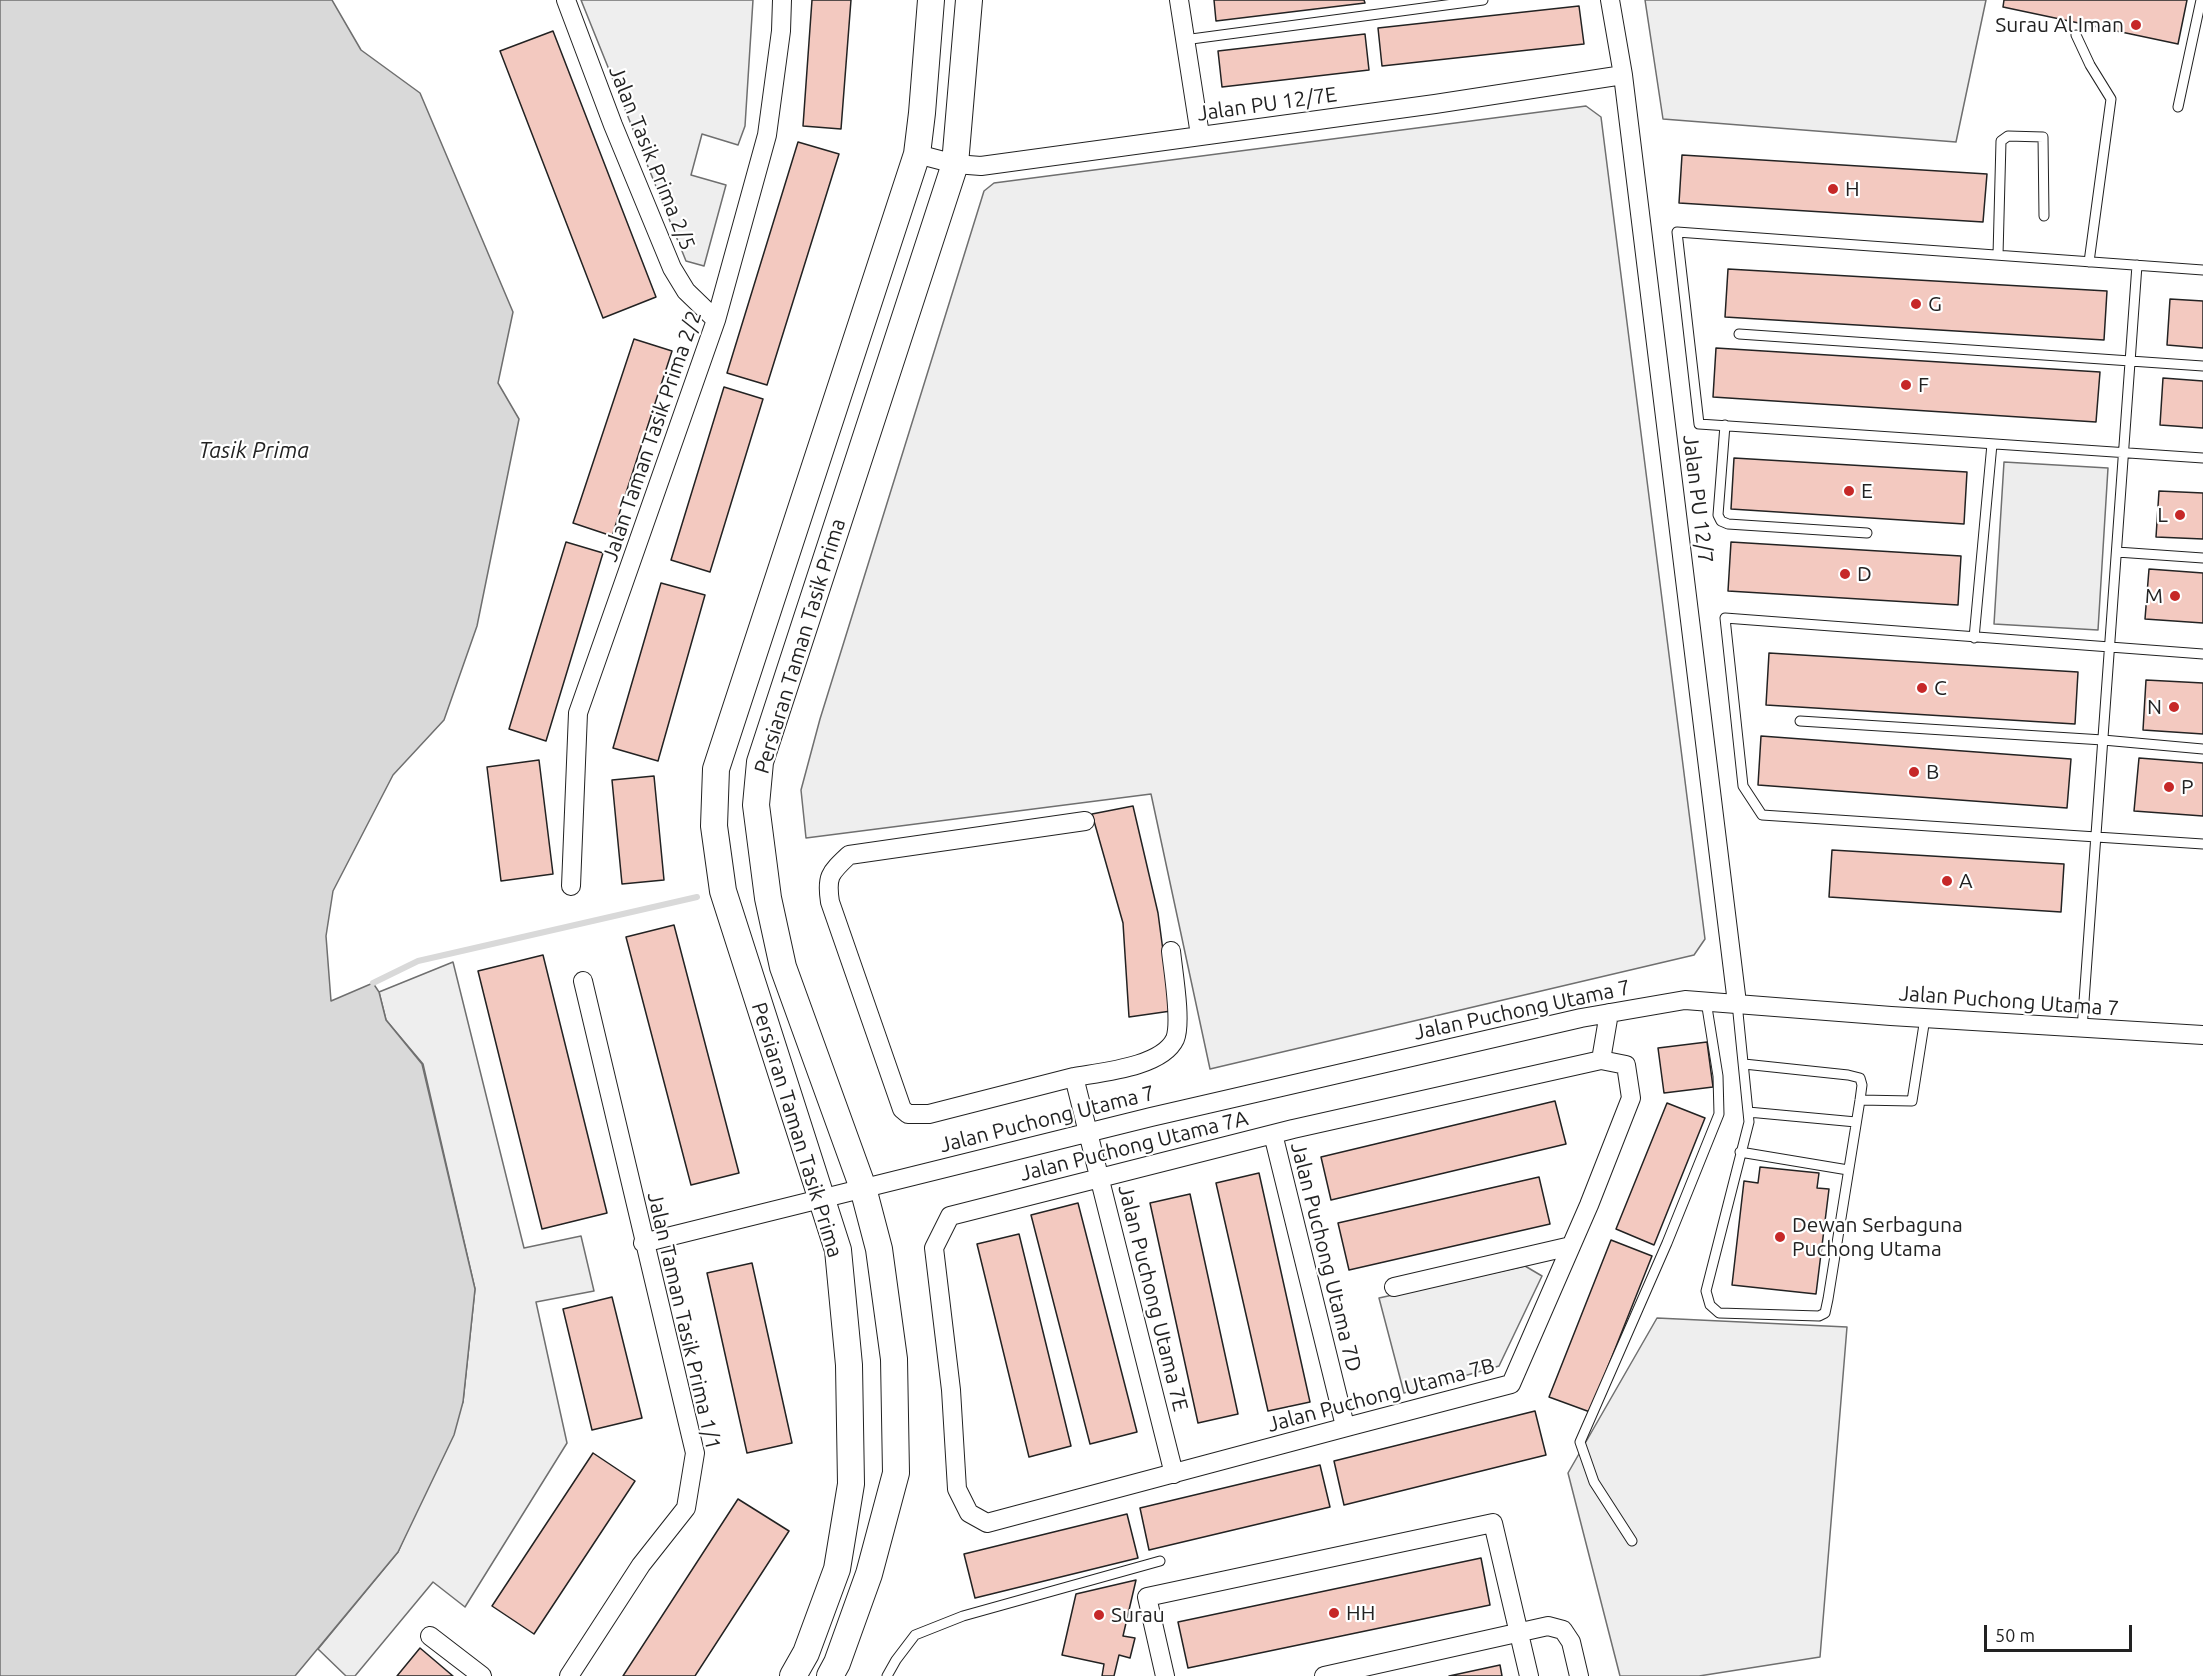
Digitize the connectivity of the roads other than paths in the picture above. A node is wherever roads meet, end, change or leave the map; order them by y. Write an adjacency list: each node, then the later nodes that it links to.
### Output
1 (566, 0): 21 (street, Jalan Tasik Prima 2/5)
2 (782, 0): 21 (street, Jalan Taman Tasik Prima 2/2)
3 (931, 0): 14 (main road, Persiaran Taman Tasik Prima)
4 (969, 0): 15 (main road, Persiaran Taman Tasik Prima)
5 (1179, 0): 10 (street)
6 (1483, 0): 10 (lane)
7 (1610, 0): 11 (street, Jalan PU 12/7)
8 (2201, 0): 12 (lane)
9 (2076, 35): 18 (lane)
10 (1184, 40): 13 (street)
11 (1623, 75): 13 (street, Jalan PU 12/7E); 45 (street, Jalan PU 12/7)
12 (2178, 107)
13 (1200, 135): 15 (street, Jalan PU 12/7E)
14 (917, 154): 15 (street, Jalan PU 12/7E); 62 (main road, Persiaran Taman Tasik Prima)
15 (955, 164): 61 (main road, Persiaran Taman Tasik Prima)
16 (2044, 216): 17 (lane)
17 (1998, 255): 18 (lane); 25 (lane)
18 (2089, 262): 19 (lane)
19 (2137, 266): 20 (lane); 23 (lane)
20 (2203, 270)
21 (716, 320): 41 (street, Jalan Taman Tasik Prima 2/2)
22 (1739, 334): 23 (lane)
23 (2130, 362): 24 (lane); 27 (lane)
24 (2203, 366)
25 (1725, 425): 26 (lane); 29 (lane)
26 (1992, 444): 27 (lane); 32 (lane)
27 (2124, 454): 28 (lane); 30 (lane)
28 (2203, 458)
29 (1867, 533)
30 (2116, 552): 31 (lane); 33 (lane)
31 (2203, 558)
32 (1974, 638): 33 (lane); 39 (lane)
33 (2110, 648): 34 (lane); 36 (lane)
34 (2203, 654)
35 (1800, 721): 36 (lane)
36 (2103, 740): 37 (lane); 39 (lane)
37 (2203, 749)
38 (1085, 821): 52 (street)
39 (2096, 838): 40 (lane); 48 (lane)
40 (2203, 844)
41 (571, 886)
42 (1171, 951): 52 (street)
43 (583, 981): 63 (street, Jalan Taman Tasik Prima 1/1)
44 (1706, 1001): 45 (street, Jalan Puchong Utama 7); 46 (street, Jalan Puchong Utama 7); 69 (lane)
45 (1737, 1004): 47 (street, Jalan Puchong Utama 7); 51 (lane)
46 (1608, 1013): 50 (street); 56 (street, Jalan Puchong Utama 7)
47 (1925, 1018): 48 (street, Jalan Puchong Utama 7); 53 (lane)
48 (2082, 1029): 49 (street, Jalan Puchong Utama 7)
49 (2203, 1035)
50 (1601, 1060): 57 (street, Jalan Puchong Utama 7A); 64 (street, Jalan Puchong Utama 7B)
51 (1744, 1065): 53 (lane); 54 (lane)
52 (1074, 1077): 56 (street, Jalan Puchong Utama 7E)
53 (1860, 1100): 55 (lane)
54 (1748, 1112): 55 (lane); 58 (lane)
55 (1856, 1122): 59 (lane)
56 (1089, 1132): 60 (street, Jalan Puchong Utama 7E); 61 (street, Jalan Puchong Utama 7)
57 (1273, 1134): 60 (street, Jalan Puchong Utama 7A); 66 (street, Jalan Puchong Utama 7D)
58 (1740, 1152): 59 (lane); 59 (lane)
59 (1848, 1170)
60 (1100, 1178): 67 (street, Jalan Puchong Utama 7E); 68 (street, Jalan Puchong Utama 7A)
61 (863, 1188): 62 (street, Jalan Puchong Utama 7); 76 (main road, Persiaran Taman Tasik Prima)
62 (822, 1198): 63 (street, Jalan Puchong Utama 7); 75 (main road, Persiaran Taman Tasik Prima)
63 (644, 1243): 74 (street, Jalan Taman Tasik Prima 1/1)
64 (1571, 1246): 65 (street); 66 (street, Jalan Puchong Utama 7B)
65 (1394, 1287)
66 (1345, 1426): 67 (street, Jalan Puchong Utama 7B)
67 (1174, 1474): 68 (street, Jalan Puchong Utama 7B)
68 (957, 1489)
69 (1632, 1541)
70 (1160, 1561): 77 (lane)
71 (1519, 1632): 78 (street); 79 (street); 80 (street); 81 (street)
72 (430, 1635): 73 (street)
73 (482, 1676)
74 (569, 1676)
75 (793, 1676)
76 (830, 1676)
77 (887, 1676)
78 (1165, 1676)
79 (1324, 1676)
80 (1528, 1676)
81 (1579, 1676)

